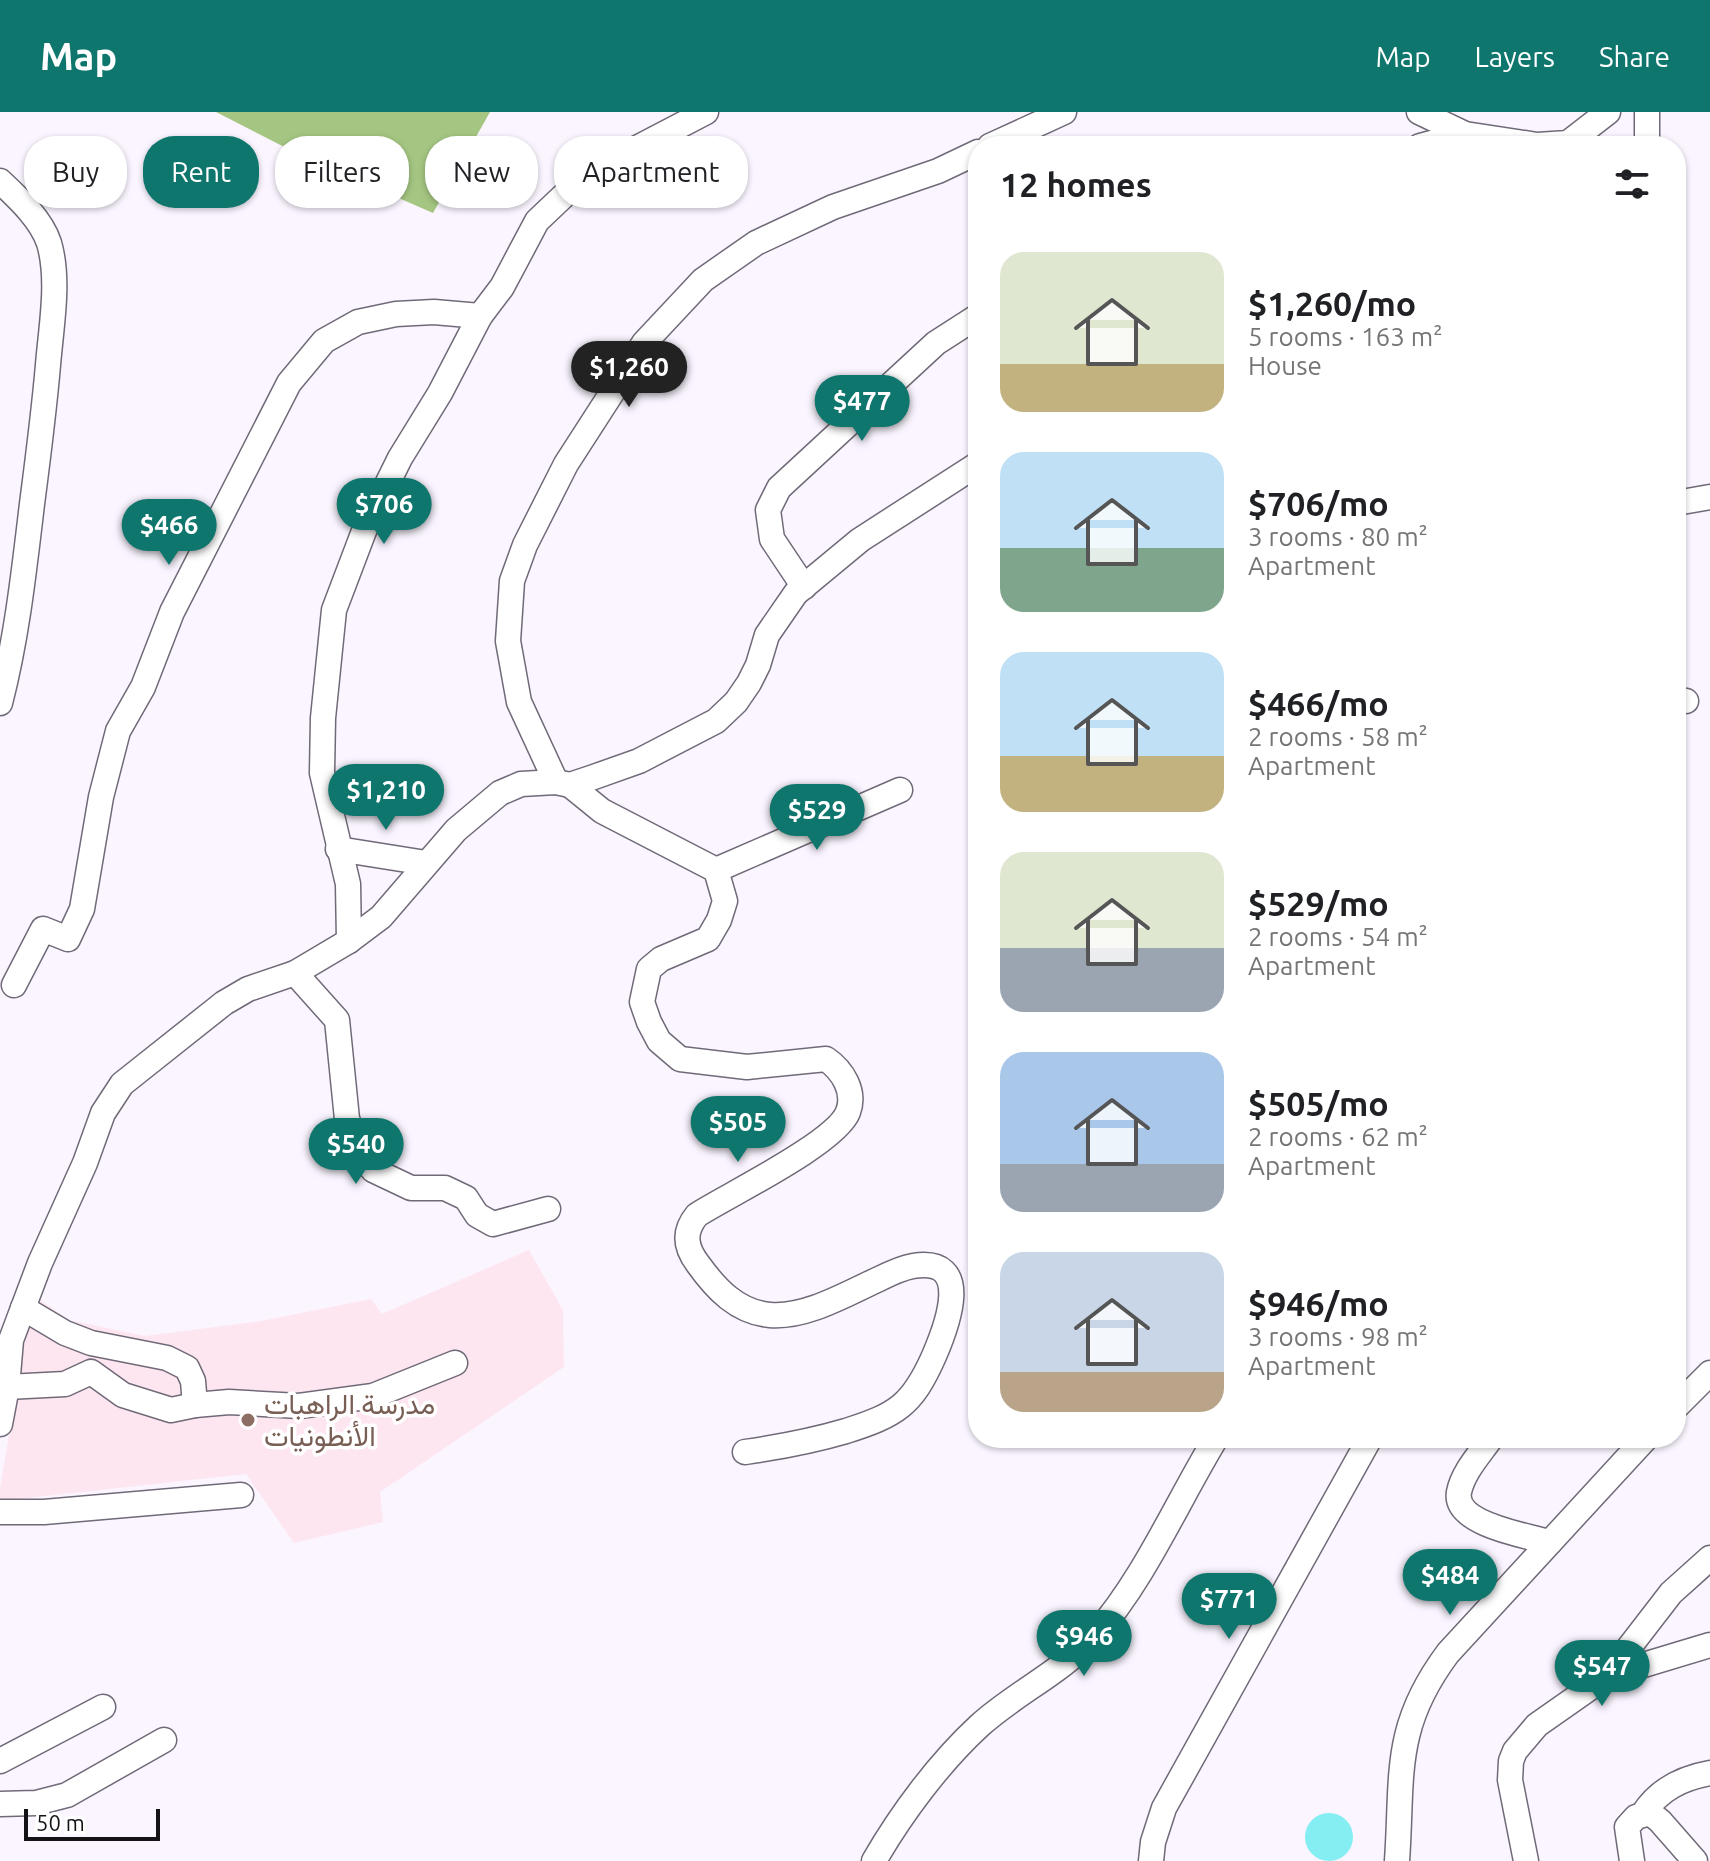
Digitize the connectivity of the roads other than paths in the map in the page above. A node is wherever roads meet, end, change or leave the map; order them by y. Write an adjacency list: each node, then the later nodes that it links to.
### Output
1 (706, 112): 16 (street)
2 (1031, 112): 8 (street)
3 (1064, 112): 9 (street)
4 (1419, 112): 7 (street)
5 (1608, 112): 12 (street)
6 (1647, 112): 13 (street)
7 (1465, 134): 10 (street); 11 (street)
8 (1005, 136)
9 (1010, 136)
10 (1458, 136)
11 (1476, 136)
12 (1577, 136)
13 (1647, 136)
14 (968, 157): 23 (street)
15 (0, 181): 22 (street)
16 (480, 316): 25 (street); 30 (street)
17 (968, 322): 21 (street)
18 (968, 470): 21 (street)
19 (1710, 497): 20 (street)
20 (1686, 501)
21 (804, 587): 23 (street)
22 (0, 703)
23 (563, 783): 26 (street); 27 (street)
24 (900, 790): 27 (street)
25 (338, 849): 26 (street); 28 (street)
26 (426, 863): 28 (street)
27 (716, 870): 43 (street)
28 (349, 941): 29 (street)
29 (295, 973): 31 (street); 32 (street)
30 (14, 985)
31 (548, 1209)
32 (23, 1308): 35 (street); 37 (street)
33 (455, 1363): 37 (street)
34 (1710, 1373): 36 (street)
35 (7, 1387): 37 (street); 38 (street)
36 (1686, 1397)
37 (195, 1405)
38 (0, 1424)
39 (1210, 1448): 56 (street)
40 (1364, 1448): 57 (street)
41 (1484, 1448): 46 (street)
42 (1637, 1448): 46 (street)
43 (745, 1452)
44 (241, 1495): 45 (street)
45 (0, 1512)
46 (1550, 1542): 58 (street)
47 (1710, 1558): 49 (street)
48 (1710, 1645): 49 (street)
49 (1607, 1676): 59 (street)
50 (103, 1707): 52 (street)
51 (164, 1740): 54 (street)
52 (0, 1761)
53 (1710, 1773): 55 (street)
54 (0, 1804)
55 (1643, 1814): 60 (street); 61 (street)
56 (874, 1861)
57 (1151, 1861)
58 (1397, 1861)
59 (1526, 1861)
60 (1632, 1861)
61 (1695, 1861)

